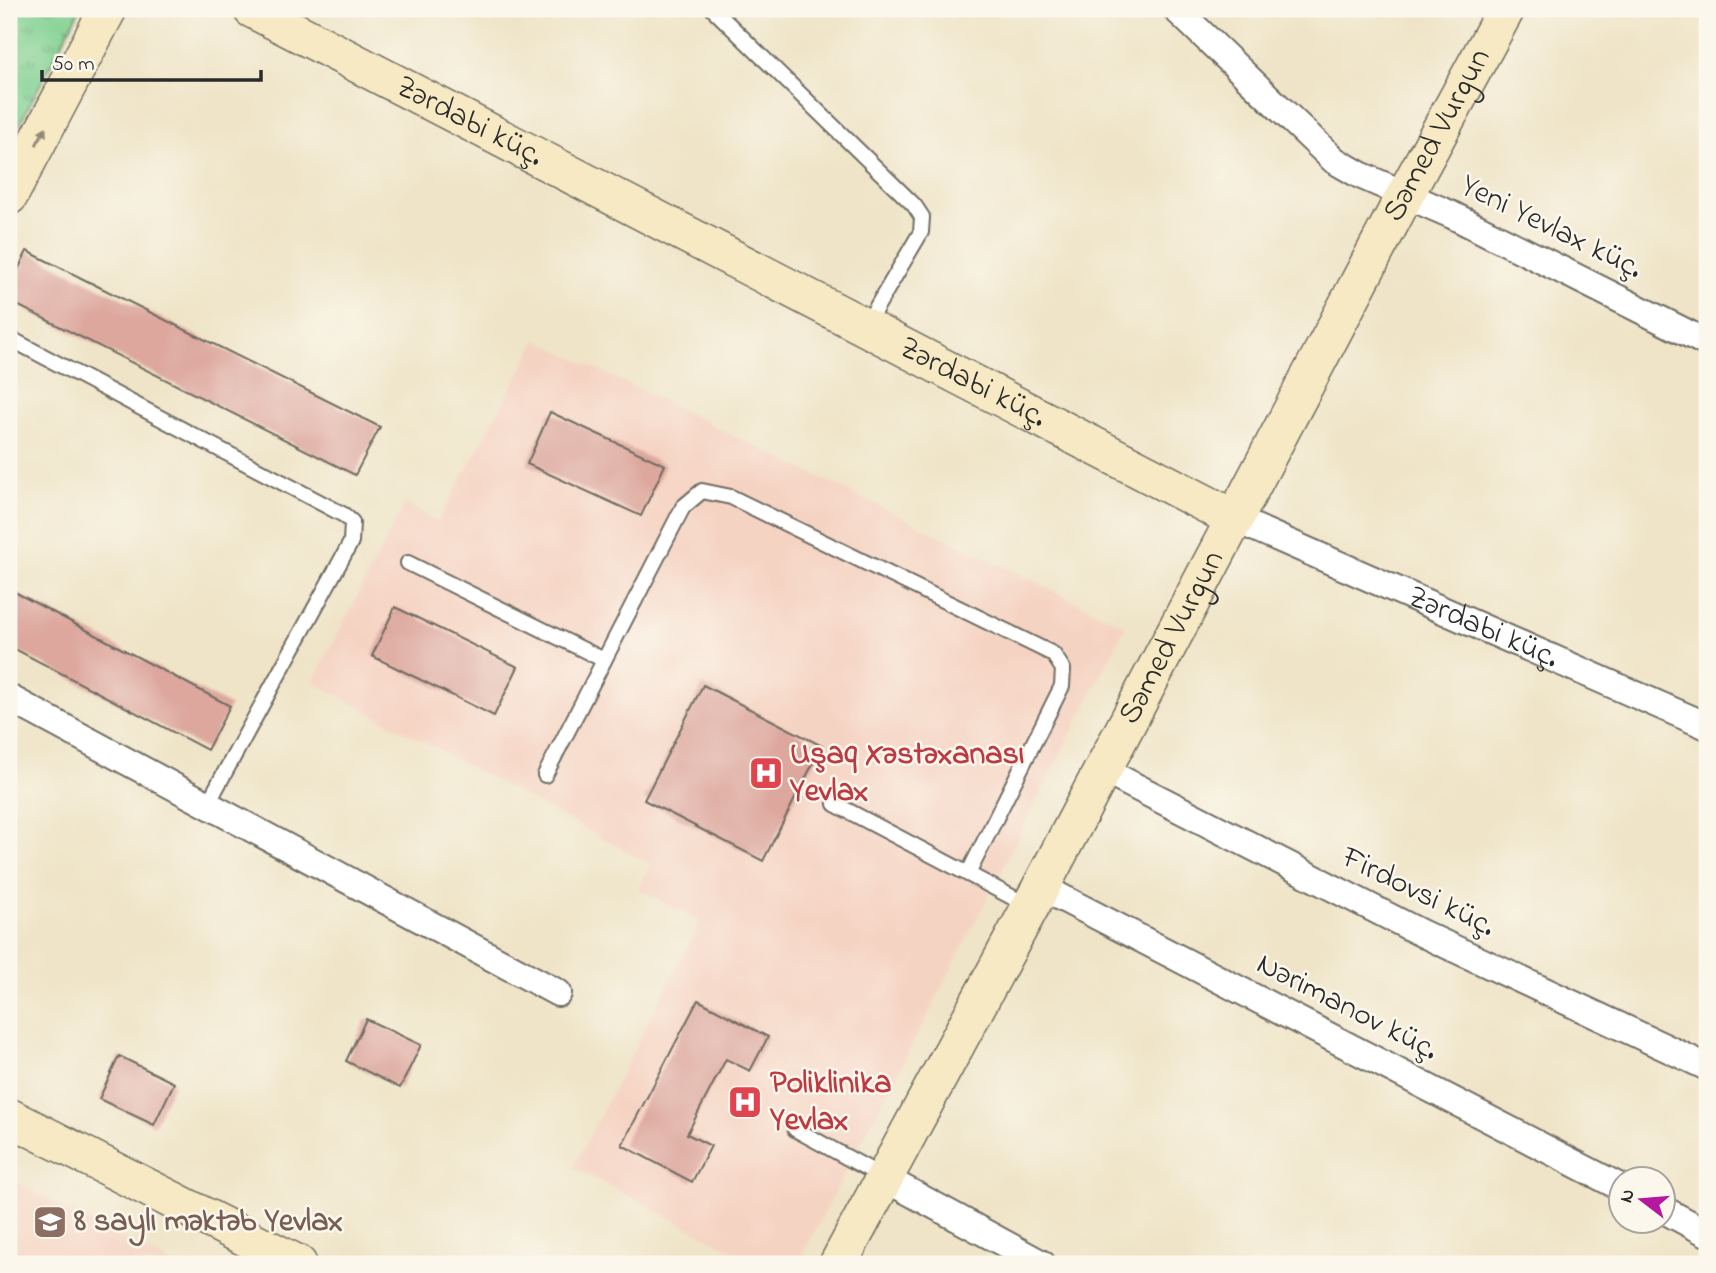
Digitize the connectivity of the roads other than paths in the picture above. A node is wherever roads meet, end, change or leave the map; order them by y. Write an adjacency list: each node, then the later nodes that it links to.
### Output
1 (108, 9): 8 (street, one-way to 1)
2 (253, 9): 6 (street, Zərdabi küç.)
3 (713, 9): 9 (lane)
4 (1176, 9): 7 (street, Yeni Yevlax küç.)
5 (1506, 9): 7 (street, Səmed Vurgun)
6 (296, 18): 9 (street, Zərdabi küç.)
7 (1405, 195): 11 (street, Yeni Yevlax küç.); 12 (street, Səmed Vurgun)
8 (9, 196)
9 (865, 326): 12 (street, Zərdabi küç.)
10 (9, 338): 20 (lane)
11 (1707, 343)
12 (1234, 519): 16 (street, Zərdabi küç.); 17 (street, Səmed Vurgun)
13 (408, 563): 14 (lane)
14 (604, 660): 18 (lane); 21 (lane)
15 (9, 698): 20 (street)
16 (1707, 726)
17 (1103, 770): 22 (street, Səmed Vurgun); 24 (street, Firdovsi küç.)
18 (545, 775)
19 (835, 804): 21 (lane)
20 (207, 805): 23 (street)
21 (968, 874): 22 (lane)
22 (1036, 897): 27 (street, Səmed Vurgun); 28 (street, Nərimanov küç.)
23 (558, 993)
24 (1707, 1067)
25 (9, 1116): 31 (street)
26 (795, 1129): 27 (lane)
27 (884, 1178): 32 (street, Səmed Vurgun); 33 (street)
28 (1608, 1181)
29 (1678, 1217): 30 (street)
30 (1707, 1233)
31 (298, 1264)
32 (838, 1264)
33 (1042, 1264)

